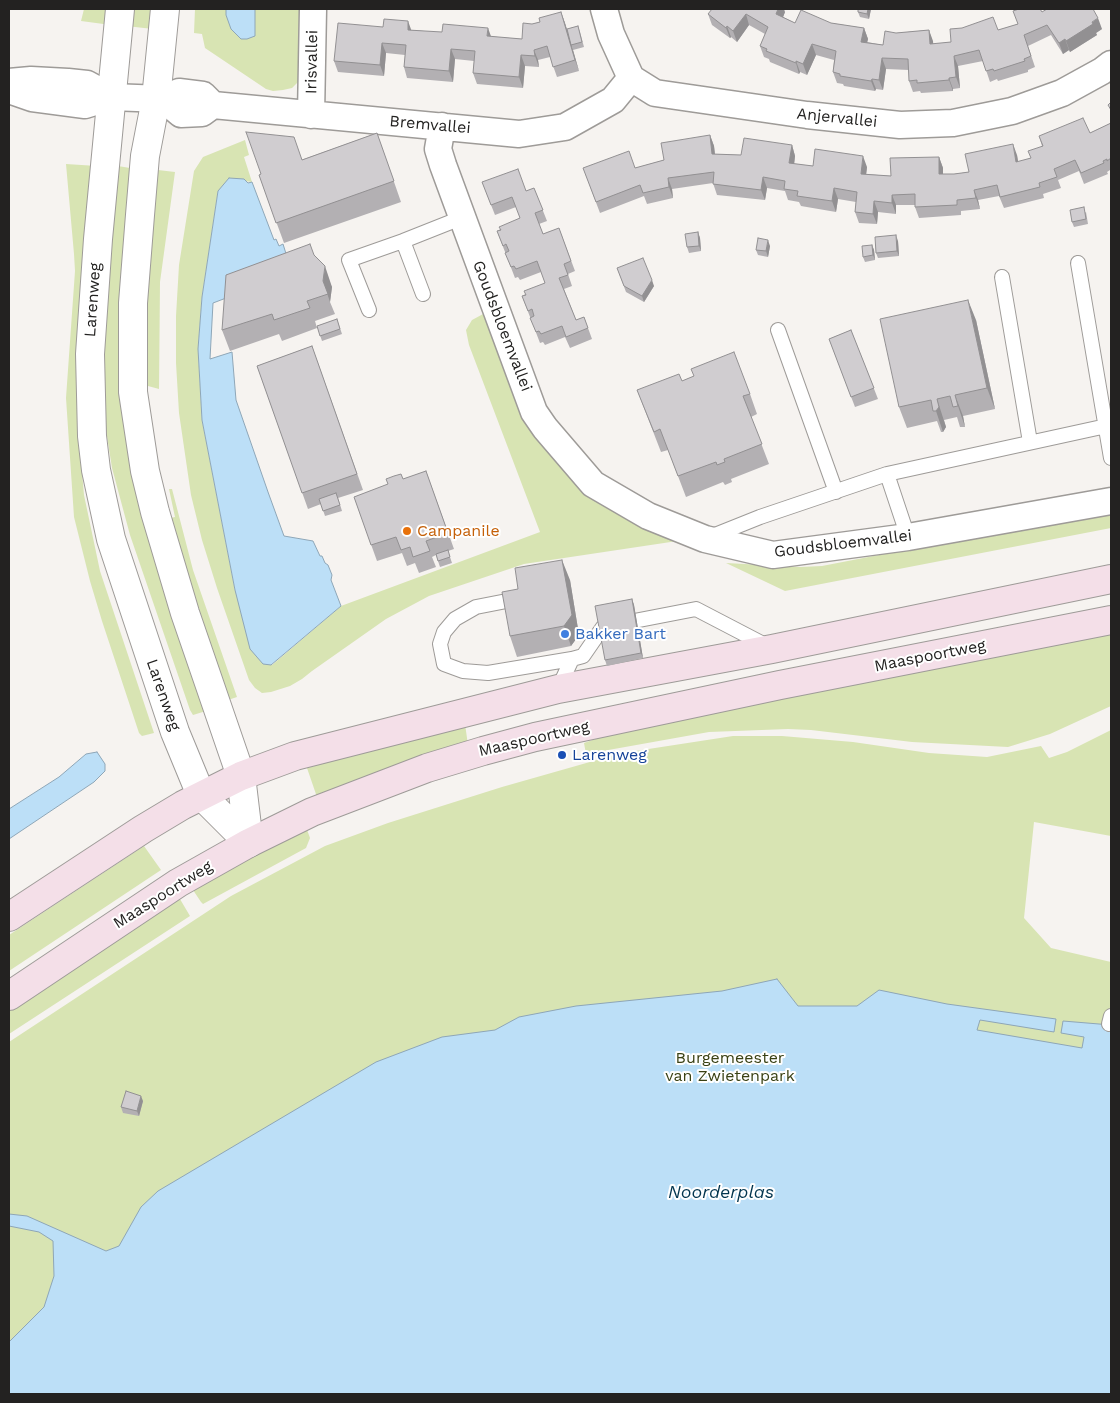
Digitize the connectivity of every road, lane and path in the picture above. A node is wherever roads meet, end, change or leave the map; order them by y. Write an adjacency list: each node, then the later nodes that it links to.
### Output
1 (120, 9): 9 (street, Larenweg)
2 (165, 9): 10 (street)
3 (313, 9): 11 (street, Irisvallei)
4 (604, 9): 6 (street)
5 (1111, 64): 6 (street, Anjervallei)
6 (631, 78): 12 (street, Bremvallei)
7 (9, 82): 9 (street)
8 (9, 90): 9 (street)
9 (112, 97): 10 (street, Bremvallei); 35 (street, Larenweg)
10 (160, 99): 11 (street, Bremvallei); 34 (street)
11 (311, 115): 12 (street, Bremvallei)
12 (442, 126): 13 (street, Goudsbloemvallei)
13 (461, 218): 14 (lane); 27 (street, Goudsbloemvallei)
14 (403, 241): 17 (lane); 18 (lane)
15 (1078, 264): 20 (lane)
16 (1002, 276): 21 (lane)
17 (423, 294)
18 (369, 310)
19 (778, 330): 24 (lane)
20 (1108, 425): 21 (lane); 22 (lane)
21 (1030, 442): 23 (lane)
22 (1111, 458)
23 (888, 474): 24 (lane); 26 (lane)
24 (836, 492): 27 (lane)
25 (1111, 501): 26 (street, Goudsbloemvallei)
26 (908, 537): 27 (street, Goudsbloemvallei)
27 (705, 539)
28 (1111, 579): 31 (main road)
29 (522, 598): 32 (lane)
30 (1111, 620): 36 (main road, Maaspoortweg)
31 (772, 649): 32 (lane); 33 (main road)
32 (572, 659): 33 (lane)
33 (558, 689): 34 (main road)
34 (241, 776): 35 (main road); 36 (street)
35 (201, 796): 36 (street, Larenweg); 37 (main road)
36 (249, 843): 38 (main road, Maaspoortweg)
37 (9, 917)
38 (9, 996)

